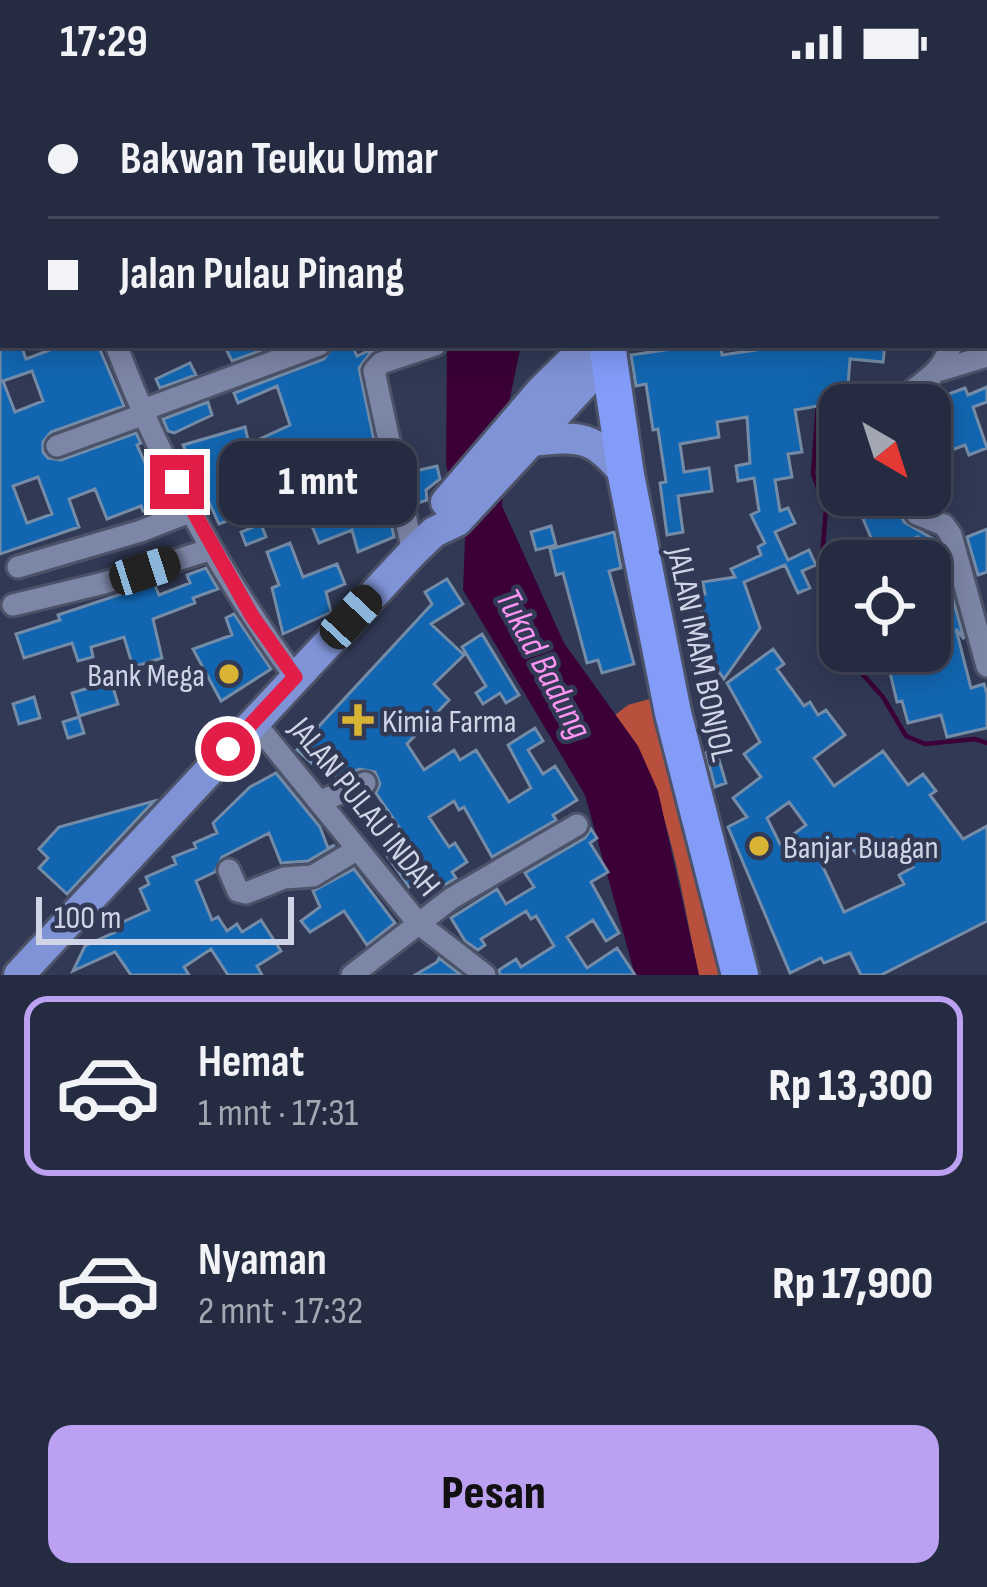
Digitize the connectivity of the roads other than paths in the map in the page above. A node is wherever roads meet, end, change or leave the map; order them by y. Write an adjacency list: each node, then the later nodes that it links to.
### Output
1 (117, 348): 9 (street)
2 (311, 348): 9 (street)
3 (426, 348): 15 (street)
4 (950, 348): 7 (street)
5 (601, 349): 10 (main road); 12 (highway, JALAN IMAM BONJOL)
6 (987, 356): 7 (street)
7 (941, 370): 8 (street)
8 (924, 384)
9 (144, 412): 11 (street); 13 (street)
10 (522, 439): 12 (main road); 15 (main road)
11 (57, 446)
12 (626, 475): 32 (highway, JALAN IMAM BONJOL)
13 (192, 511): 16 (street); 17 (street)
14 (922, 516): 18 (street)
15 (436, 529): 21 (main road)
16 (212, 549): 19 (street); 21 (street)
17 (18, 567)
18 (978, 593): 20 (street)
19 (13, 605)
20 (987, 666)
21 (295, 677): 22 (main road)
22 (254, 722): 24 (street, JALAN PULAU INDAH); 29 (main road)
23 (365, 783): 24 (street)
24 (321, 800): 26 (street, JALAN PULAU INDAH)
25 (577, 825): 28 (street)
26 (358, 849): 27 (street); 28 (street, JALAN PULAU INDAH)
27 (229, 870)
28 (418, 923): 30 (street); 31 (street, JALAN PULAU INDAH)
29 (19, 975)
30 (352, 975)
31 (485, 975)
32 (740, 975)

